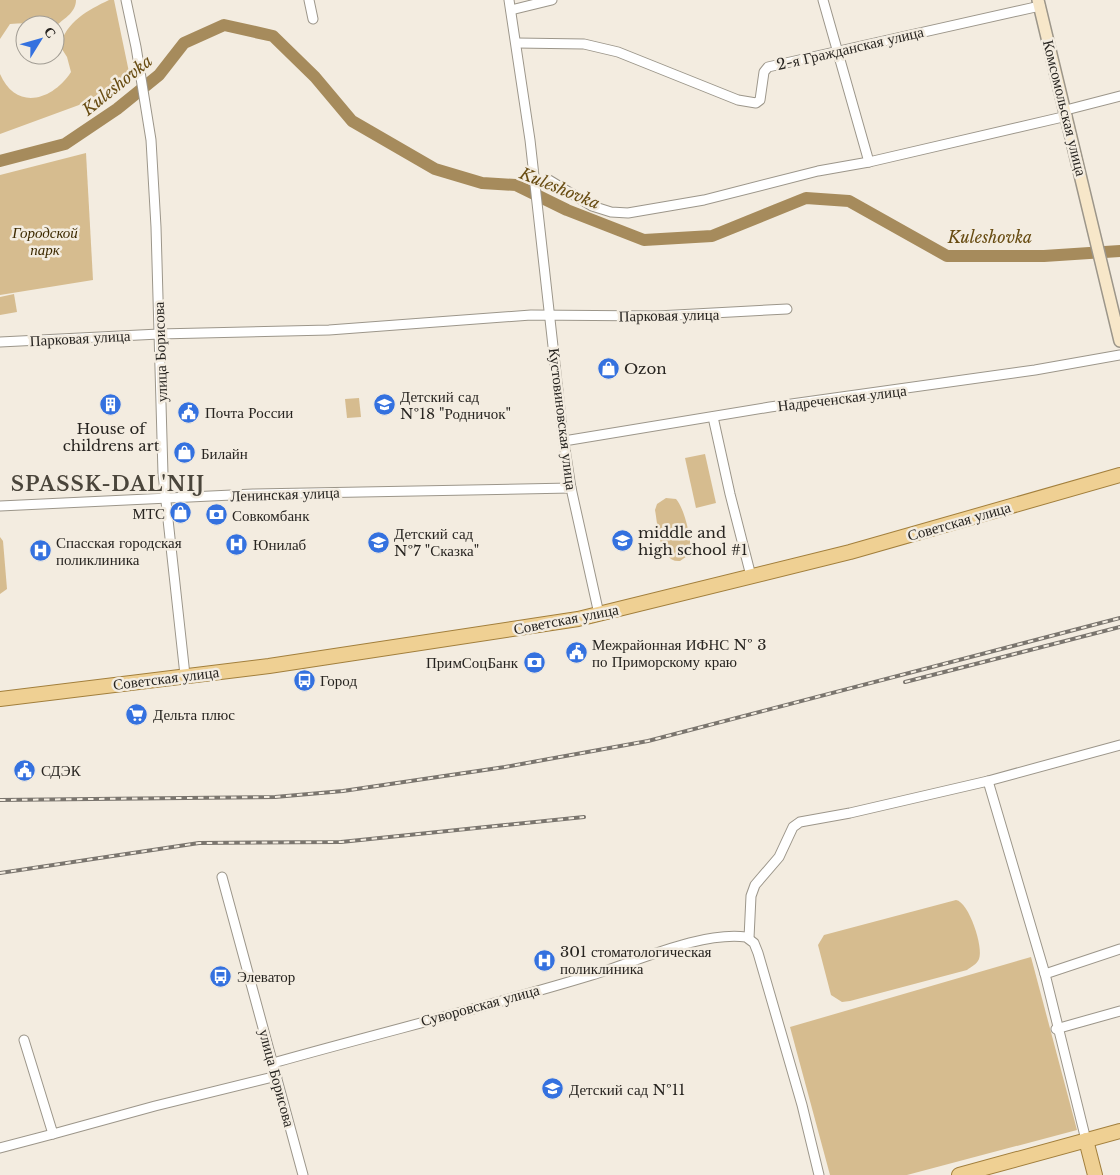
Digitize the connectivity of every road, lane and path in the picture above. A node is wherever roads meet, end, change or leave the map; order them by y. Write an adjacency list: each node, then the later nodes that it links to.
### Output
1 (126, 0): 17 (street, улица Борисова)
2 (309, 0): 8 (street)
3 (509, 0): 7 (street)
4 (552, 0): 7 (street)
5 (823, 0): 10 (street)
6 (1039, 3): 10 (street, 2-я Гражданская улица); 12 (main road, Комсомольская улица)
7 (511, 10): 9 (street)
8 (313, 19)
9 (517, 43): 10 (street, 2-я Гражданская улица); 16 (street, Кустовиновская улица)
10 (836, 51): 13 (street)
11 (1120, 96): 12 (street)
12 (1066, 113): 13 (street); 18 (main road, Комсомольская улица)
13 (869, 162): 14 (street)
14 (550, 180)
15 (787, 309): 16 (street, Парковая улица)
16 (550, 316): 17 (street, Парковая улица); 22 (street, Кустовиновская улица)
17 (159, 334): 19 (street, Парковая улица); 25 (street, улица Борисова)
18 (1120, 341)
19 (0, 342)
20 (1120, 355): 21 (street, Надреченская улица)
21 (713, 417): 22 (street, Надреченская улица); 27 (street)
22 (564, 440): 24 (street, Кустовиновская улица)
23 (1120, 475): 27 (main road, Советская улица)
24 (570, 488): 25 (street, Ленинская улица); 28 (street, Кустовиновская улица)
25 (167, 497): 26 (street, Ленинская улица); 29 (street, улица Борисова)
26 (0, 506)
27 (751, 576): 28 (main road, Советская улица)
28 (599, 614): 29 (main road, Советская улица)
29 (185, 675): 30 (main road, Советская улица)
30 (0, 699)
31 (1120, 745): 32 (street)
32 (988, 781): 34 (street); 36 (street)
33 (222, 877): 40 (street, улица Борисова)
34 (749, 938): 40 (street, Суворовская улица); 47 (street)
35 (1120, 949): 36 (street)
36 (1045, 974): 38 (street)
37 (1120, 1011): 38 (street)
38 (1056, 1029): 44 (street)
39 (24, 1040): 43 (street)
40 (273, 1063): 41 (street, улица Борисова)
41 (277, 1076): 43 (street); 46 (street, улица Борисова)
42 (1120, 1131): 44 (main road)
43 (53, 1134): 45 (street)
44 (1086, 1140): 48 (main road); 49 (main road)
45 (0, 1148)
46 (303, 1175)
47 (819, 1175)
48 (959, 1175)
49 (1095, 1175)

